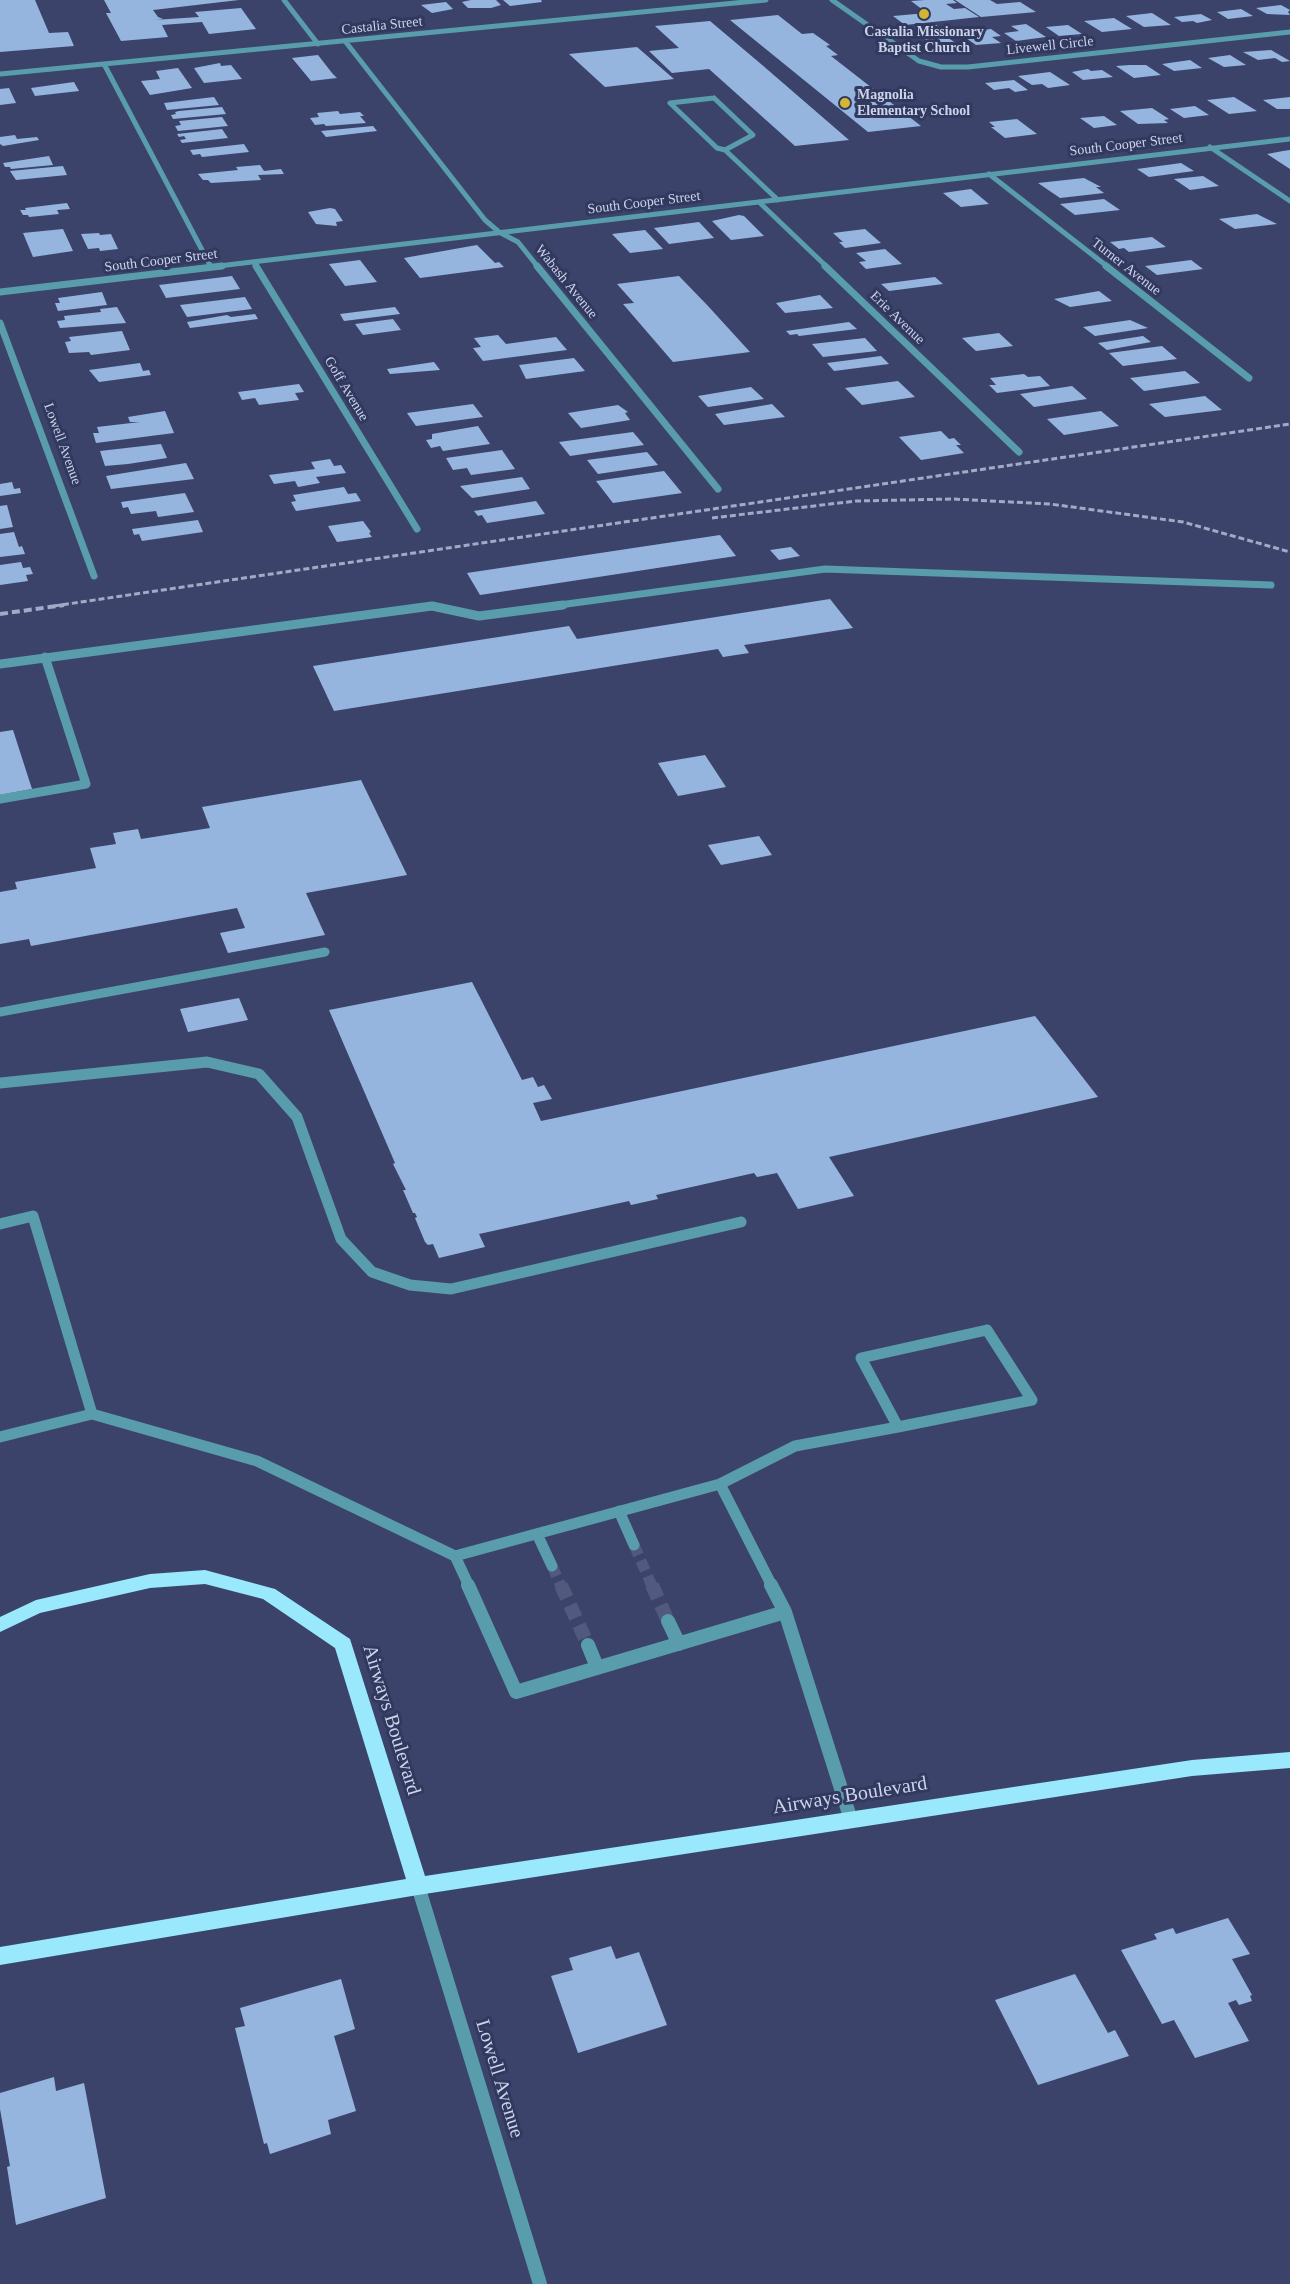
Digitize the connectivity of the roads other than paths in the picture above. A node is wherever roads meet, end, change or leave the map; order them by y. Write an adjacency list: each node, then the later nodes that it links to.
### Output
1 (284, 0): 6 (street)
2 (766, 0): 5 (street, Castalia Street)
3 (832, 0): 4 (street, Livewell Circle)
4 (1290, 32)
5 (345, 41): 6 (street, Castalia Street); 16 (street, Wabash Avenue)
6 (318, 44): 7 (street, Castalia Street)
7 (104, 64): 8 (street, Castalia Street); 18 (street)
8 (0, 74)
9 (1290, 139): 10 (street, South Cooper Street)
10 (1210, 147): 12 (street, South Cooper Street); 14 (street)
11 (724, 150): 11 (street); 13 (street)
12 (989, 174): 13 (street, South Cooper Street); 21 (street, Turner Avenue)
13 (778, 200): 15 (street, South Cooper Street)
14 (1290, 201)
15 (759, 202): 16 (street, South Cooper Street); 22 (street, Erie Avenue)
16 (499, 232): 17 (street, South Cooper Street); 23 (street, Wabash Avenue)
17 (255, 261): 18 (street, South Cooper Street); 24 (street, Goff Avenue)
18 (211, 267): 19 (street, South Cooper Street)
19 (0, 292)
20 (0, 323): 25 (street, Lowell Avenue)
21 (1249, 378)
22 (1019, 452)
23 (718, 489)
24 (417, 529)
25 (94, 576)
26 (1271, 585): 27 (street)
27 (45, 657): 28 (street); 29 (street)
28 (0, 664)
29 (0, 799)
30 (325, 952): 31 (street)
31 (0, 1012)
32 (0, 1083): 33 (street)
33 (741, 1222)
34 (0, 1224): 35 (street)
35 (92, 1414): 37 (street); 42 (street)
36 (898, 1426): 36 (street); 38 (street)
37 (0, 1437)
38 (720, 1484): 39 (street); 44 (street)
39 (619, 1512): 40 (street); 41 (street)
40 (537, 1534): 42 (street); 43 (street)
41 (634, 1545)
42 (455, 1556): 49 (street)
43 (552, 1566)
44 (785, 1612): 47 (street); 51 (street)
45 (668, 1620): 47 (street)
46 (0, 1625): 52 (main road, Airways Boulevard)
47 (679, 1644): 49 (street)
48 (588, 1645): 49 (street)
49 (597, 1667)
50 (1290, 1760): 51 (main road, Airways Boulevard)
51 (851, 1820): 52 (main road, Airways Boulevard)
52 (418, 1886): 53 (main road, Airways Boulevard); 54 (street, Lowell Avenue)
53 (0, 1956)
54 (540, 2284)

